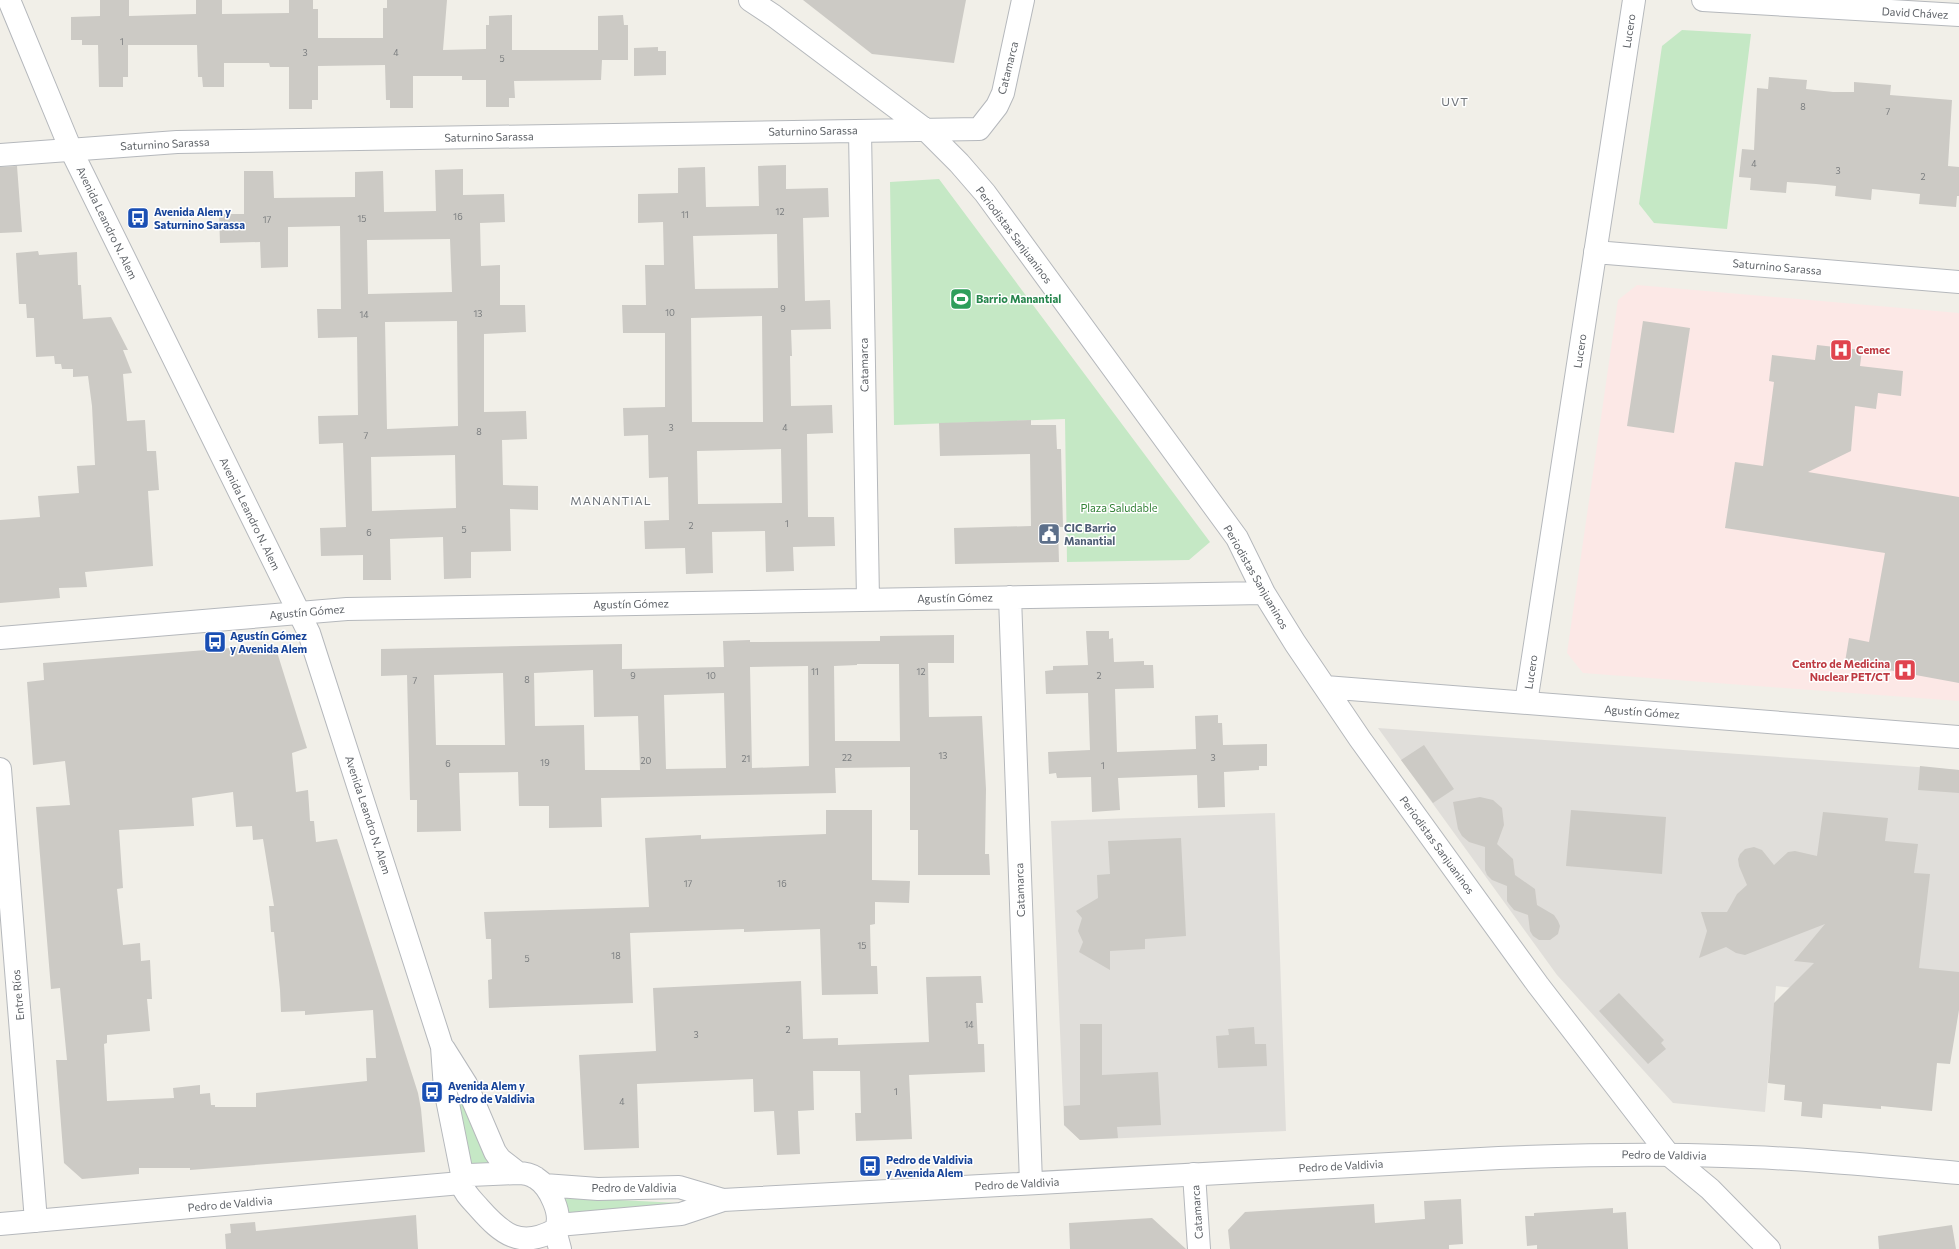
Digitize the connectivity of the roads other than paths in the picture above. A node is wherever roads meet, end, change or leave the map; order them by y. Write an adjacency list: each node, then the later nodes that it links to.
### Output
1 (9, 0): 10 (street, Avenida Leandro N. Alem)
2 (750, 0): 8 (street, Periodistas Sanjuaninos)
3 (1023, 0): 7 (street, Catamarca)
4 (1634, 0): 12 (street, Lucero)
5 (1703, 0): 6 (street, David Chávez)
6 (1959, 15)
7 (979, 129): 8 (street, Saturnino Sarassa)
8 (926, 130): 9 (street, Saturnino Sarassa); 14 (street, Periodistas Sanjuaninos)
9 (860, 131): 10 (street, Saturnino Sarassa); 16 (street, Catamarca)
10 (71, 150): 11 (street, Saturnino Sarassa); 17 (street, Avenida Leandro N. Alem)
11 (0, 155)
12 (1595, 252): 13 (street, Saturnino Sarassa); 20 (street, Lucero)
13 (1959, 282)
14 (1264, 593): 15 (street, Agustín Gómez); 19 (street, Periodistas Sanjuaninos)
15 (1010, 597): 16 (street, Agustín Gómez); 29 (street, Catamarca)
16 (868, 600): 17 (street, Agustín Gómez)
17 (299, 613): 18 (street, Agustín Gómez); 23 (street, Avenida Leandro N. Alem)
18 (0, 638)
19 (1325, 687): 20 (street, Agustín Gómez); 24 (street, Periodistas Sanjuaninos)
20 (1526, 703): 21 (street, Agustín Gómez)
21 (1959, 737)
22 (0, 769): 32 (street, Entre Ríos)
23 (442, 1047): 25 (street, Avenida Leandro N. Alem); 28 (street, Avenida Leandro N. Alem)
24 (1669, 1155): 26 (street, Pedro de Valdivia); 27 (street, Pedro de Valdivia); 37 (street, Periodistas Sanjuaninos)
25 (518, 1173): 28 (street, Pedro de Valdivia); 30 (street)
26 (1959, 1173)
27 (1194, 1174): 29 (street, Pedro de Valdivia); 36 (street, Catamarca)
28 (462, 1181): 32 (street, Pedro de Valdivia); 35 (street)
29 (1031, 1183): 31 (street, Pedro de Valdivia)
30 (544, 1185): 31 (street, Pedro de Valdivia); 34 (street)
31 (722, 1200): 34 (street, Pedro de Valdivia)
32 (36, 1221): 33 (street, Pedro de Valdivia)
33 (0, 1224)
34 (558, 1235): 35 (street, Pedro de Valdivia)
35 (511, 1242)
36 (1199, 1249)
37 (1769, 1249)

